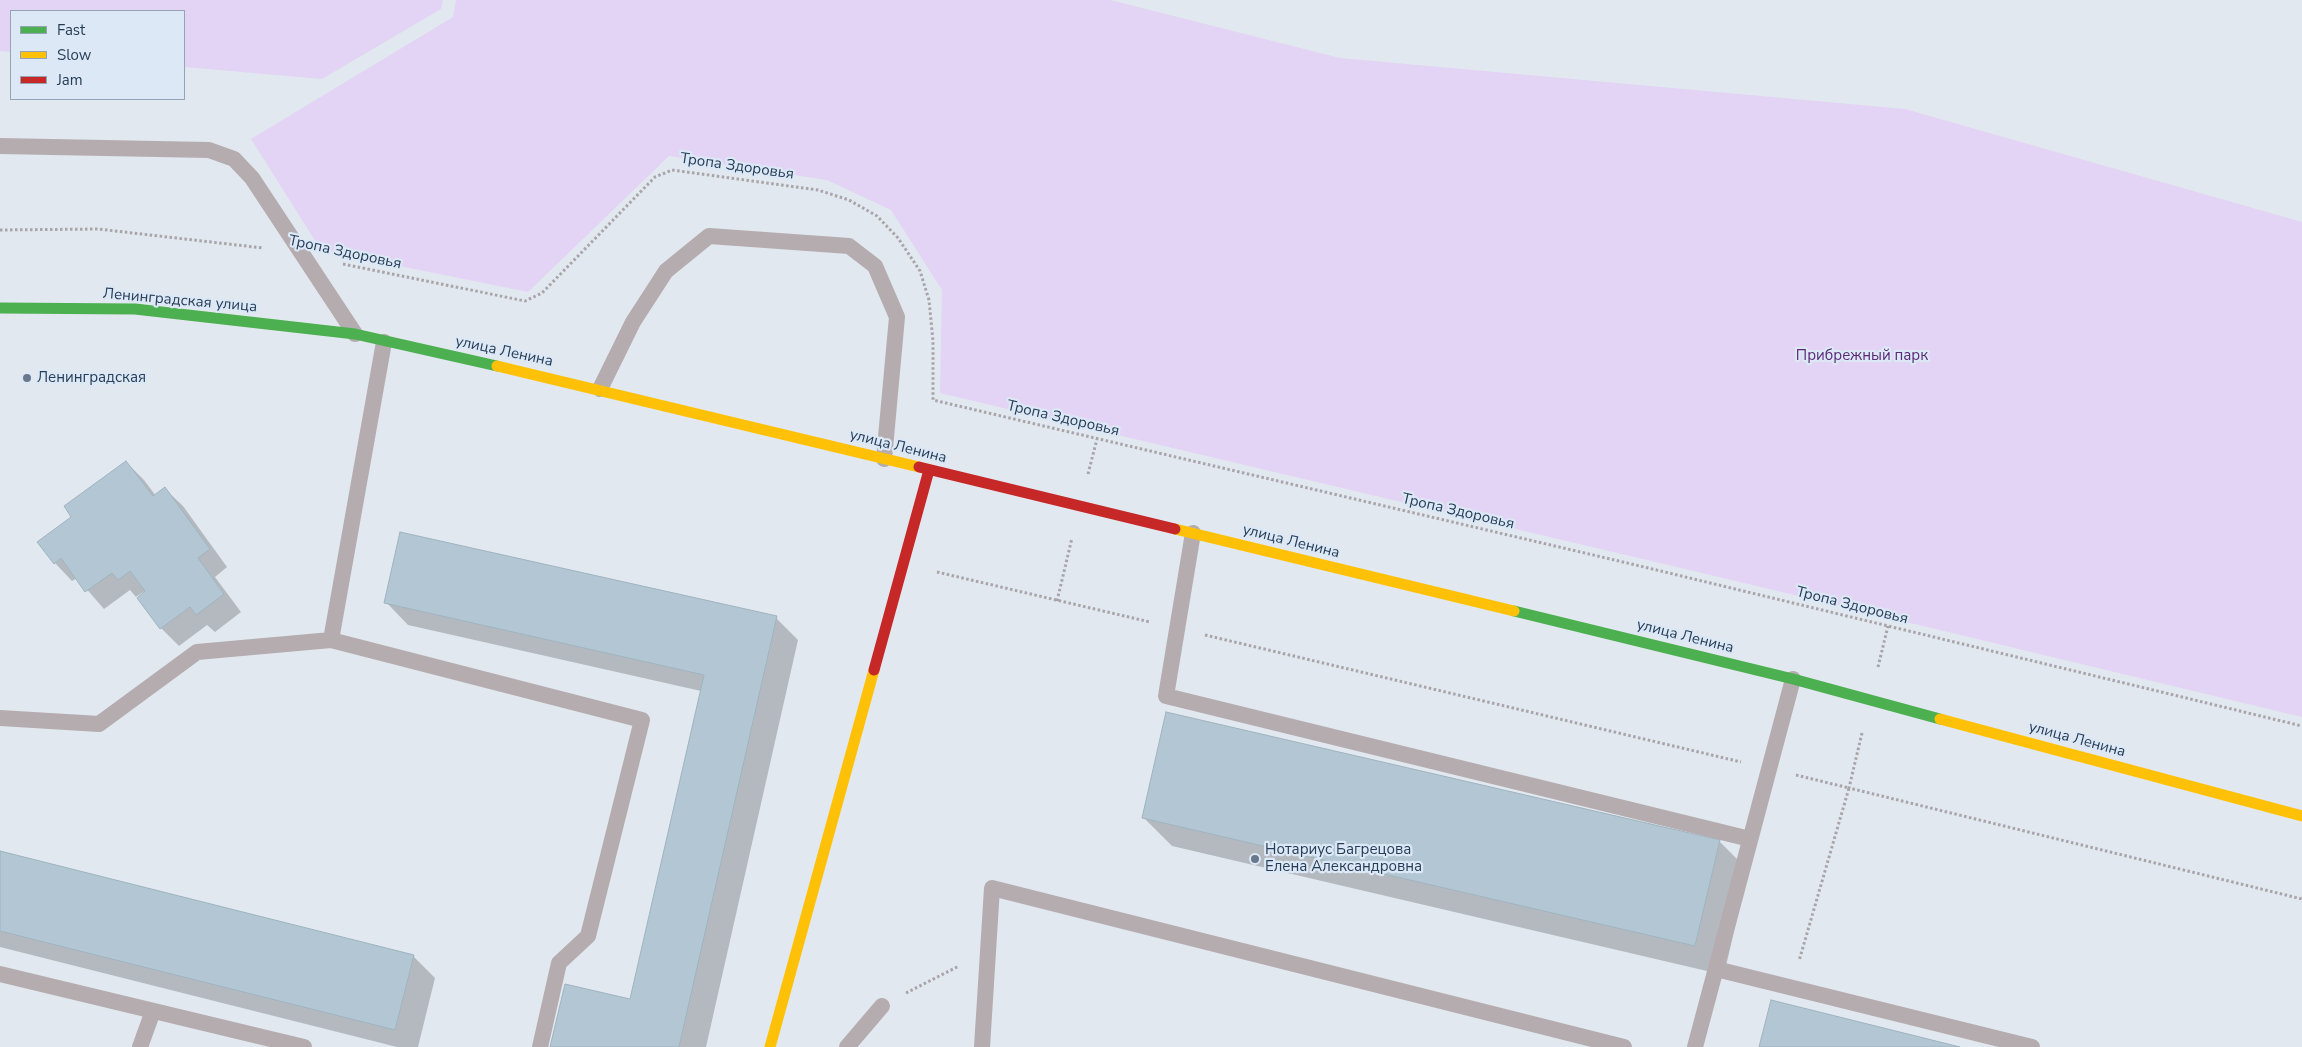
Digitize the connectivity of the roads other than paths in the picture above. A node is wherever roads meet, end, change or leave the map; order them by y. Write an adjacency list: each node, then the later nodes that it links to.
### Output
1 (0, 146): 4 (lane)
2 (0, 308): 3 (street, Ленинградская улица)
3 (268, 324): 4 (street, улица Ленина)
4 (355, 334): 5 (street, улица Ленина)
5 (384, 342): 6 (street, улица Ленина); 10 (lane)
6 (600, 389): 7 (street, улица Ленина); 7 (lane)
7 (884, 459): 8 (street, улица Ленина)
8 (929, 470): 9 (street, улица Ленина); 22 (street)
9 (1193, 534): 11 (street, улица Ленина); 14 (lane)
10 (331, 640): 12 (lane); 21 (lane)
11 (1793, 679): 13 (street, улица Ленина); 14 (lane)
12 (0, 718)
13 (2302, 816)
14 (1750, 839): 15 (lane)
15 (1716, 969): 26 (lane); 27 (lane)
16 (0, 974): 18 (lane)
17 (882, 1006): 23 (lane)
18 (153, 1011): 19 (lane); 20 (lane)
19 (140, 1047)
20 (304, 1047)
21 (540, 1047)
22 (770, 1047)
23 (847, 1047)
24 (982, 1047): 25 (lane)
25 (1624, 1047)
26 (1695, 1047)
27 (2032, 1047)

